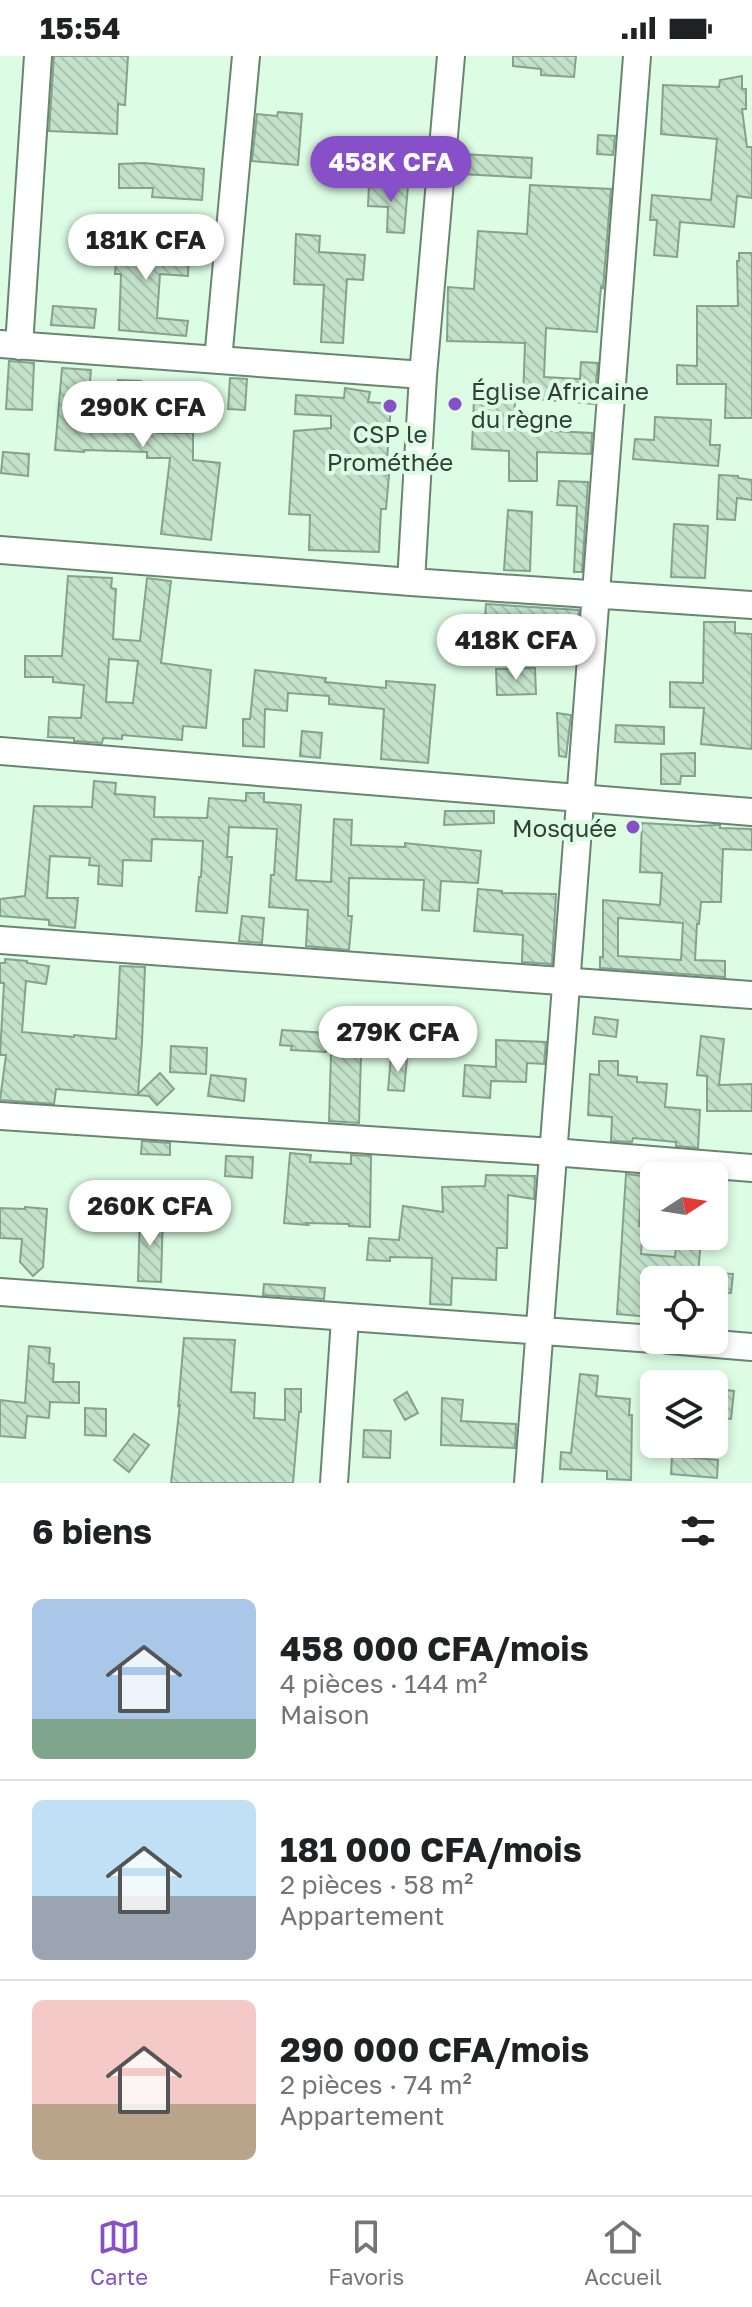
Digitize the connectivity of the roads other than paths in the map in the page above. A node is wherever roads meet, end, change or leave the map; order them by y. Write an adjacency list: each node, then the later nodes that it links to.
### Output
1 (38, 56): 5 (street)
2 (246, 56): 7 (street)
3 (451, 56): 8 (street)
4 (637, 56): 12 (street)
5 (12, 262): 6 (street)
6 (10, 345): 7 (street)
7 (218, 360): 8 (street)
8 (423, 375): 11 (street)
9 (0, 550): 10 (street); 11 (street)
10 (0, 561)
11 (411, 582): 12 (street)
12 (596, 594): 13 (street); 15 (street)
13 (752, 605)
14 (0, 751): 15 (street)
15 (580, 798): 16 (street); 18 (street)
16 (752, 812)
17 (0, 940): 18 (street)
18 (566, 982): 19 (street); 21 (street)
19 (752, 995)
20 (0, 1116): 21 (street)
21 (553, 1152): 22 (street); 25 (street)
22 (752, 1168)
23 (0, 1292): 24 (street)
24 (345, 1318): 25 (street); 29 (street)
25 (539, 1330): 26 (street); 30 (street)
26 (640, 1338)
27 (728, 1345): 28 (street)
28 (752, 1347)
29 (334, 1483)
30 (528, 1483)

